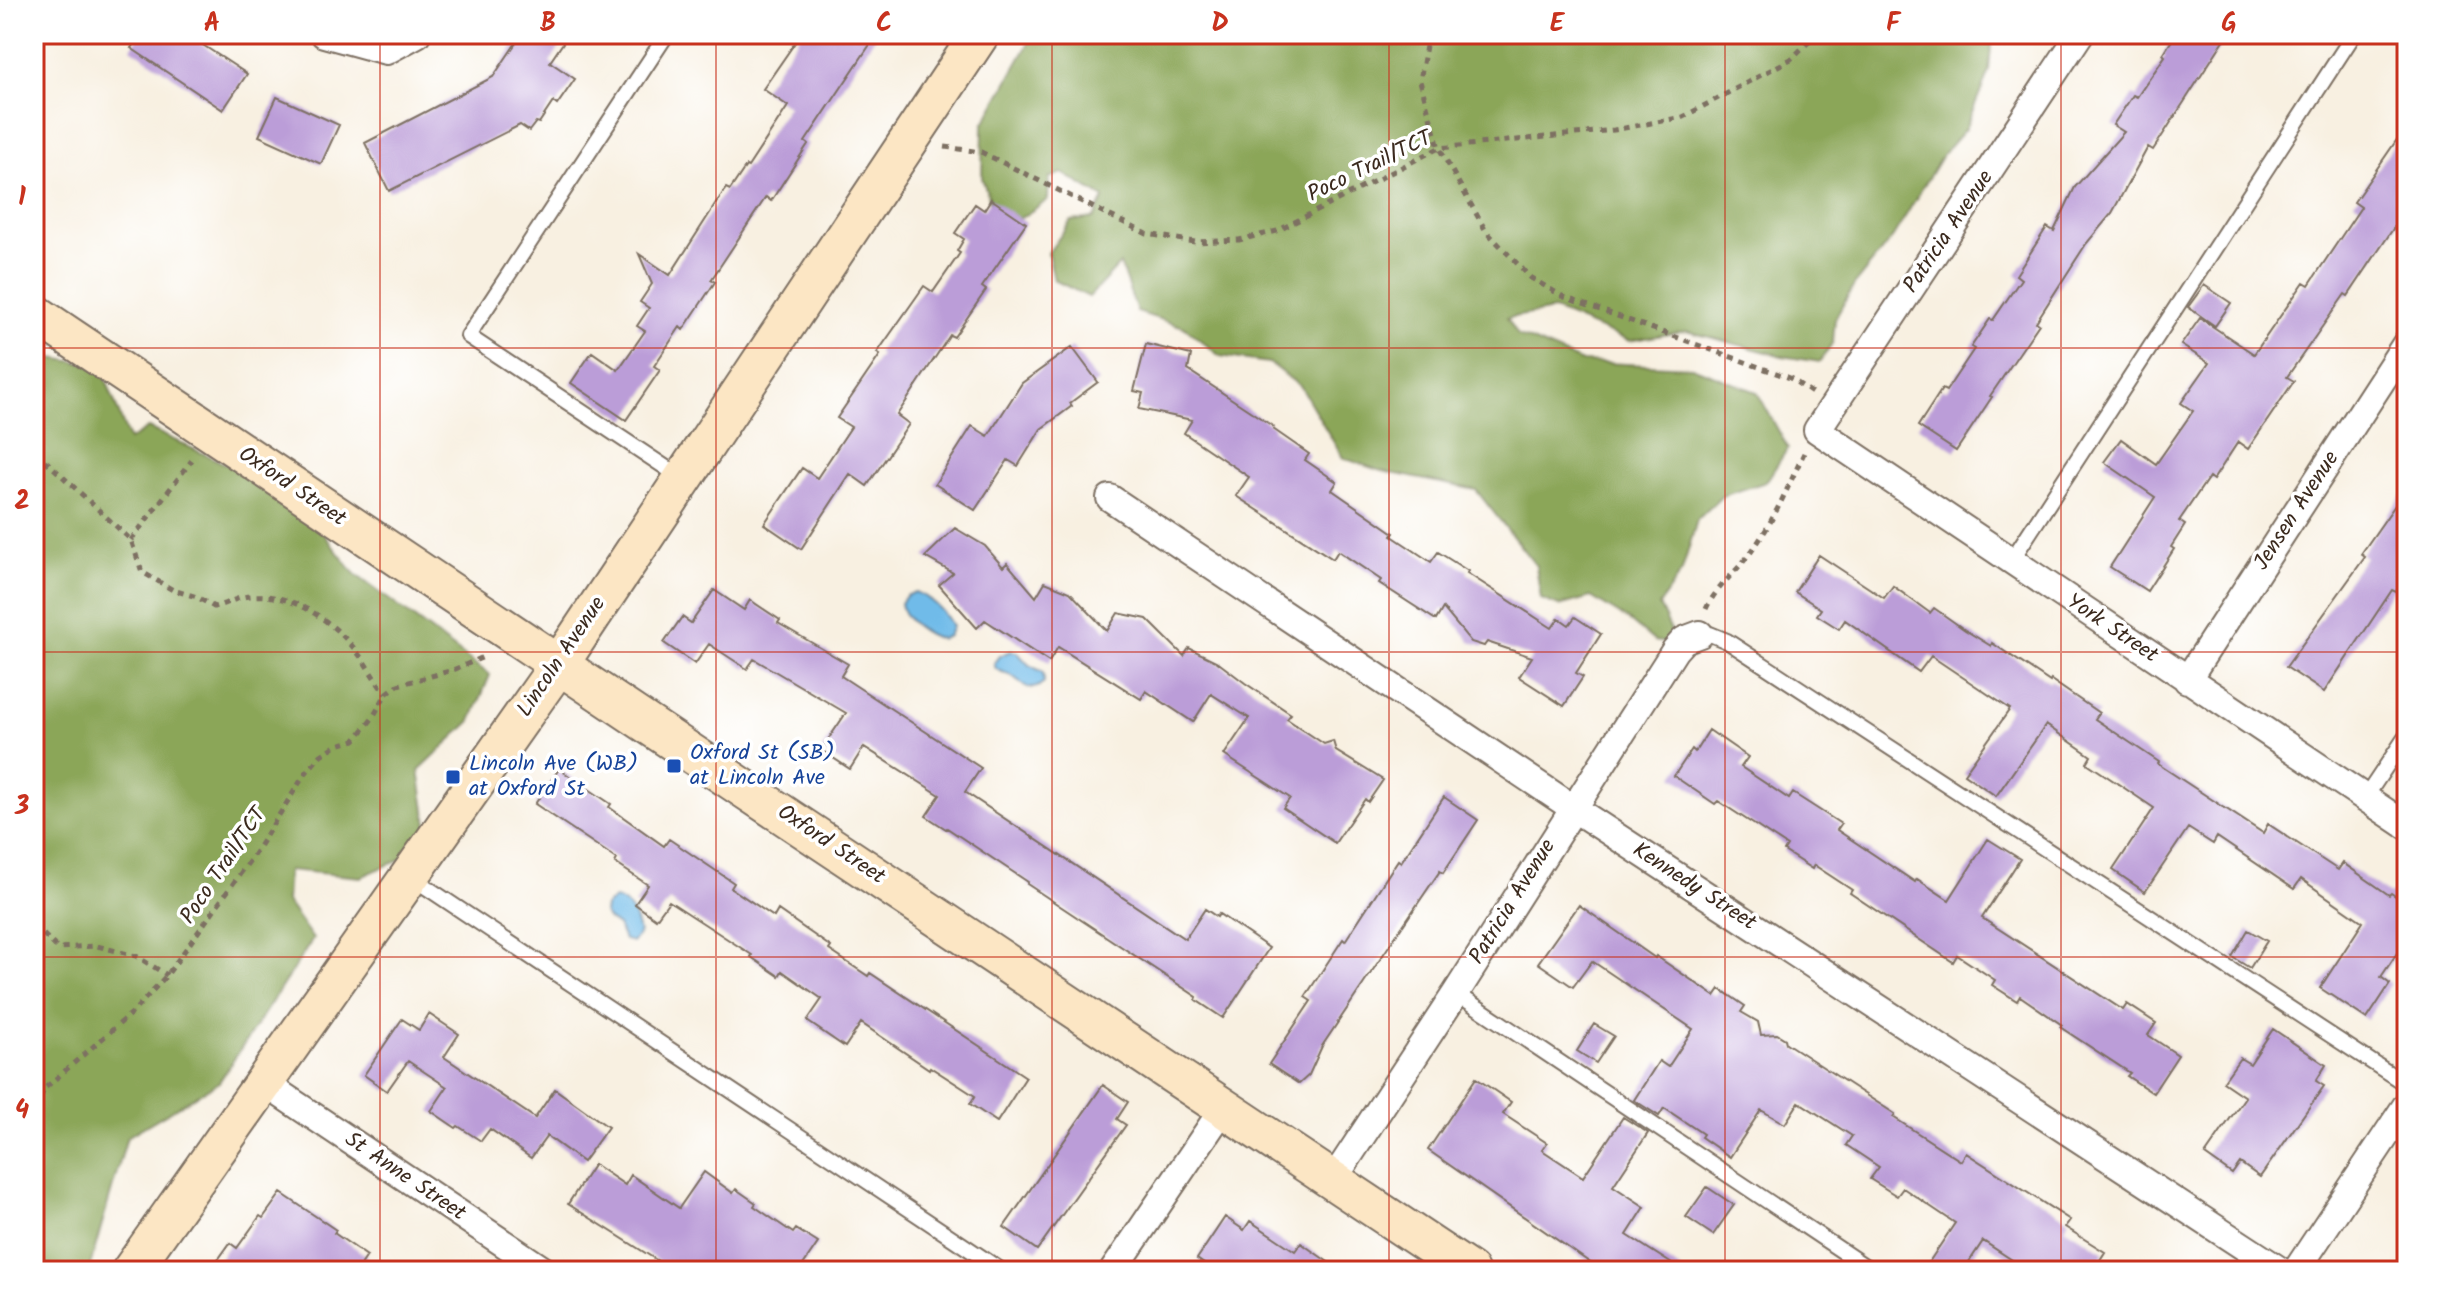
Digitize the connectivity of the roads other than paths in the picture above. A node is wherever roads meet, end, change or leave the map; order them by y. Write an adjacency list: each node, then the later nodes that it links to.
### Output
1 (324, 34): 2 (street)
2 (417, 34)
3 (667, 34): 10 (lane)
4 (980, 34): 10 (main road, Lincoln Avenue)
5 (2080, 34): 9 (street, Patricia Avenue)
6 (2354, 34): 12 (lane)
7 (34, 313): 14 (main road, Oxford Street)
8 (2407, 342): 15 (street, Jensen Avenue)
9 (1817, 430): 12 (street, York Street)
10 (683, 479): 14 (main road, Lincoln Avenue)
11 (1110, 498): 18 (street, Kennedy Street)
12 (2011, 561): 15 (street, York Street)
13 (1700, 634): 18 (street, Patricia Avenue); 23 (lane)
14 (558, 666): 20 (main road, Lincoln Avenue); 25 (main road, Oxford Street)
15 (2187, 680): 17 (street, York Street)
16 (2407, 735): 17 (lane)
17 (2365, 798): 19 (street, York Street)
18 (1573, 808): 21 (street, Patricia Avenue); 33 (street, Kennedy Street)
19 (2407, 826)
20 (411, 877): 22 (main road, Lincoln Avenue); 29 (lane)
21 (1456, 993): 26 (street, Patricia Avenue); 32 (lane)
22 (264, 1083): 27 (main road, Lincoln Avenue); 28 (street, St Anne Street)
23 (2407, 1085)
24 (2407, 1104): 34 (street)
25 (1225, 1106): 26 (main road, Oxford Street); 30 (street)
26 (1333, 1180): 31 (main road, Oxford Street)
27 (131, 1271)
28 (545, 1271)
29 (1002, 1271)
30 (1113, 1271)
31 (1469, 1271)
32 (1872, 1271)
33 (2281, 1271)
34 (2296, 1271)

